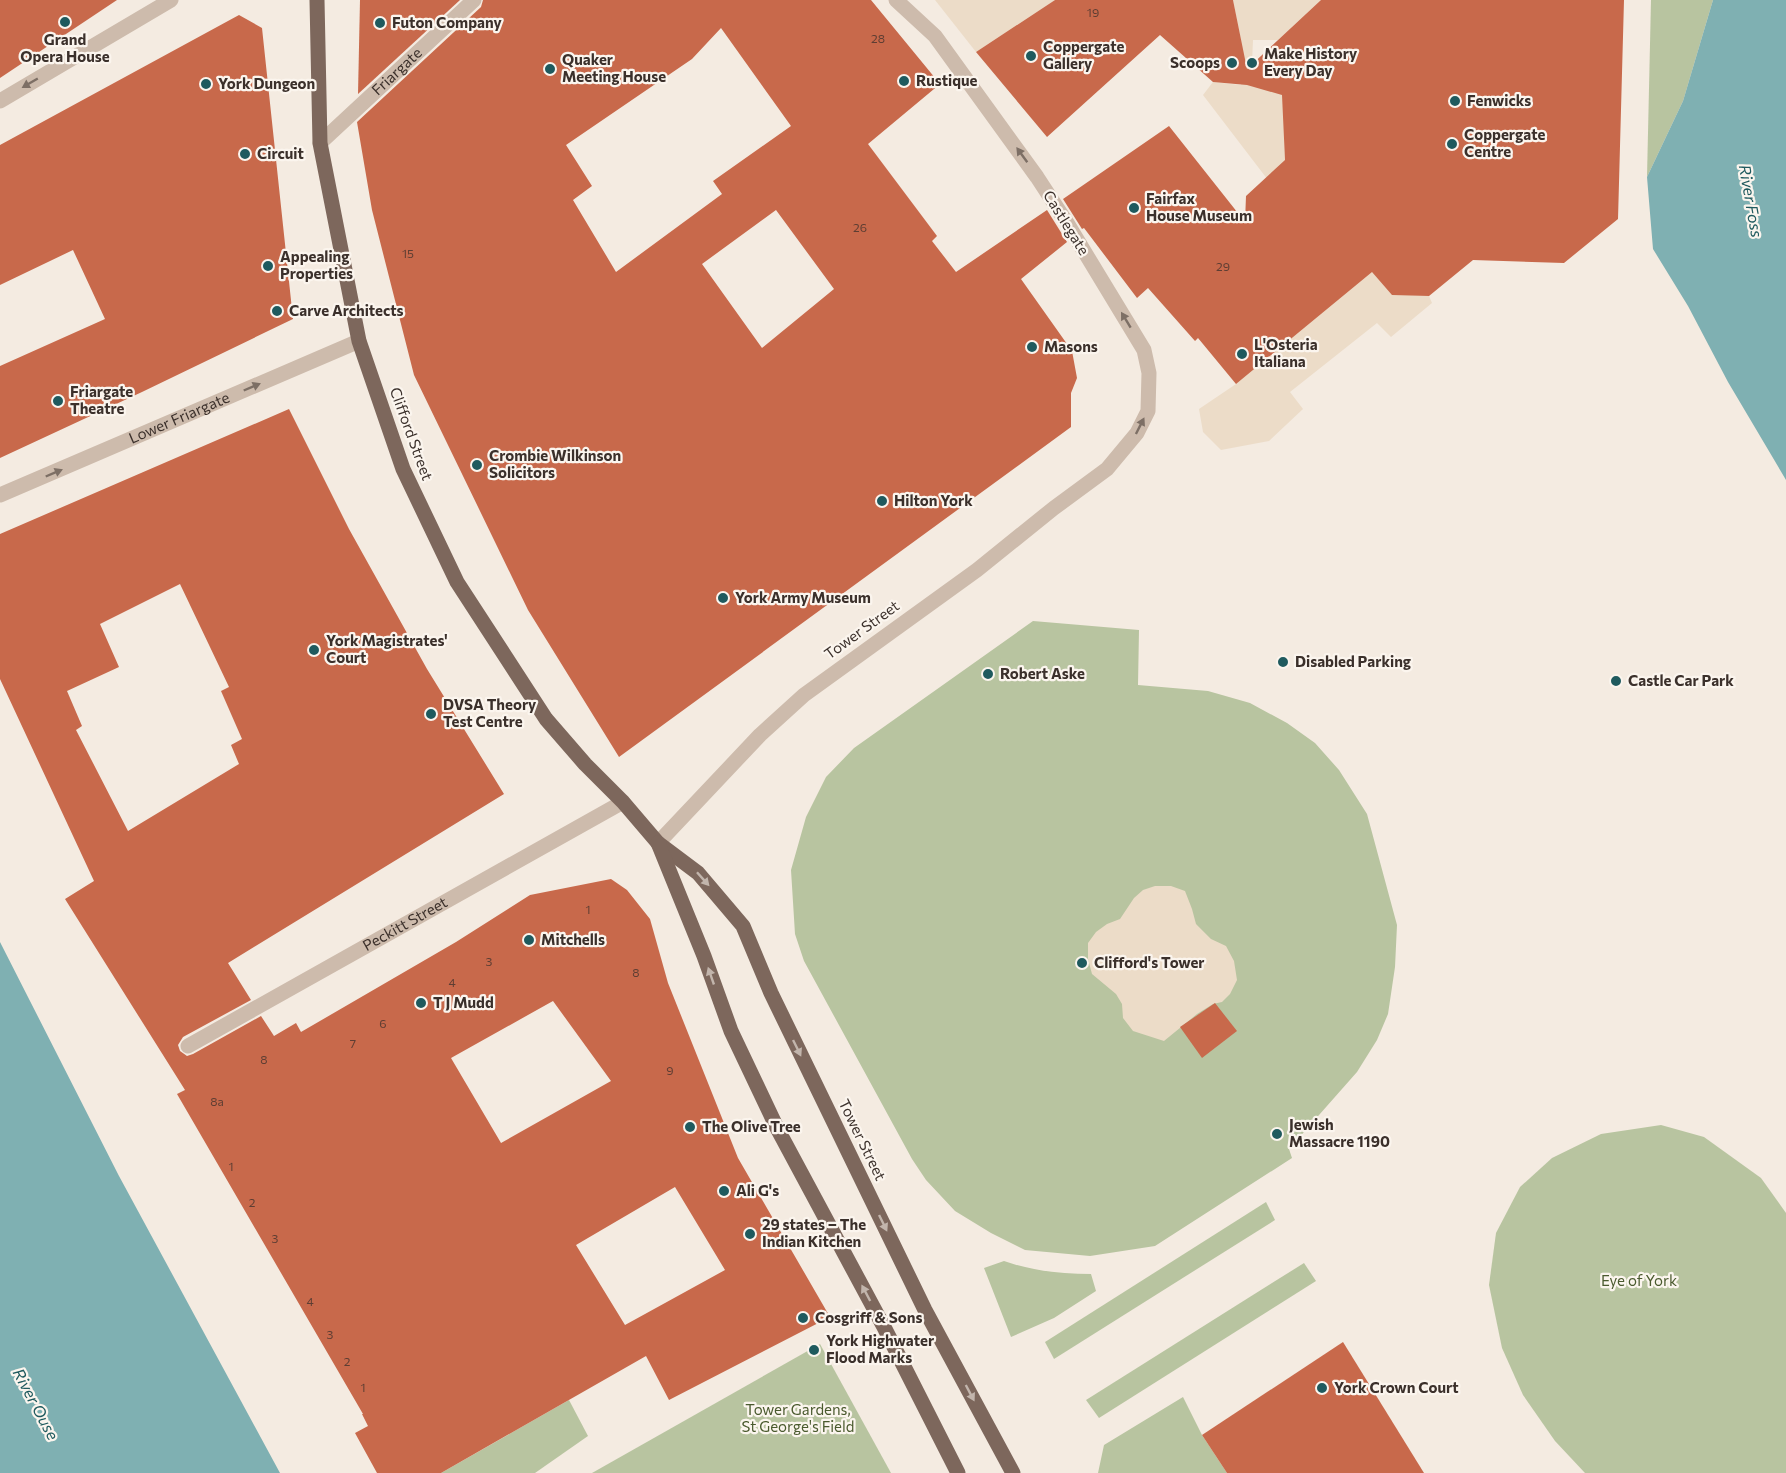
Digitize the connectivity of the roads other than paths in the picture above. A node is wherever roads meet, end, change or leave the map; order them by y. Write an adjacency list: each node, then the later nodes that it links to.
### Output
1 (171, 0): 5 (street, one-way to 5)
2 (317, 0): 6 (main road, Clifford Street)
3 (474, 0): 6 (street, Friargate)
4 (896, 0): 8 (street, Castlegate, one-way to 4)
5 (0, 100)
6 (320, 143): 7 (main road, Clifford Street)
7 (359, 341): 9 (street, Lower Friargate, one-way to 7); 10 (main road, Clifford Street)
8 (1107, 469): 11 (street, Tower Street)
9 (0, 495)
10 (623, 802): 11 (main road, Clifford Street); 12 (street, Peckitt Street)
11 (658, 843): 13 (main road, one-way to 11); 14 (main road, Tower Street, one-way to 14)
12 (188, 1046)
13 (958, 1473)
14 (1012, 1473)

